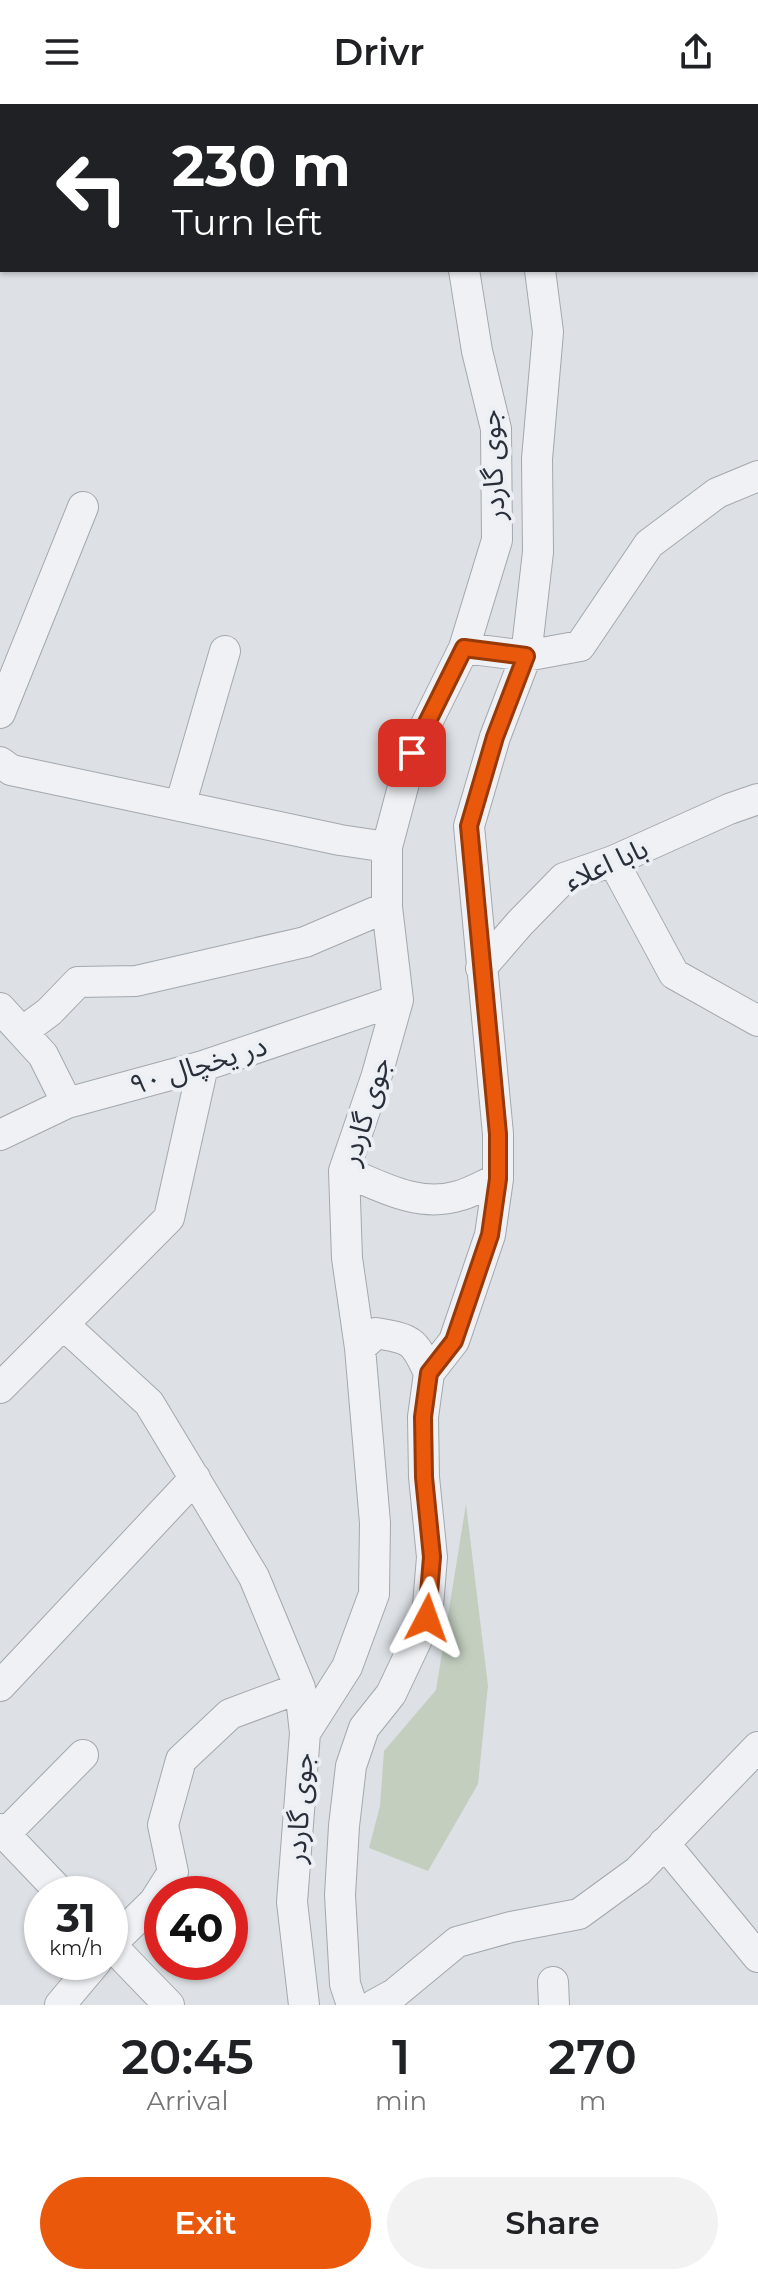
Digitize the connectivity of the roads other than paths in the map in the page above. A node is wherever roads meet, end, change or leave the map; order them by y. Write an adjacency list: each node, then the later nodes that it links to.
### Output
1 (464, 272): 5 (street, جوی گاردر)
2 (540, 272): 7 (street, جوی گاردر)
3 (758, 476): 7 (street)
4 (83, 507): 8 (street)
5 (464, 648): 7 (street); 12 (street, جوی گاردر)
6 (225, 651): 11 (street)
7 (526, 656): 15 (street, جوی گاردر)
8 (0, 713)
9 (0, 762): 11 (street)
10 (758, 799): 13 (street, بابا اعلاء)
11 (180, 806): 12 (street)
12 (387, 847): 14 (street, جوی گاردر)
13 (613, 861): 15 (street, بابا اعلاء); 18 (street)
14 (387, 907): 16 (street, جوی گاردر); 19 (street)
15 (481, 968): 24 (street, جوی گاردر)
16 (398, 1000): 20 (street, در یخچال ۹۰); 23 (street, جوی گاردر)
17 (0, 1008): 19 (street)
18 (758, 1021)
19 (22, 1032): 21 (street)
20 (203, 1066): 21 (street, در یخچال ۹۰); 25 (street)
21 (67, 1103): 22 (street, در یخچال ۹۰)
22 (0, 1135)
23 (344, 1171): 24 (street); 26 (street, جوی گاردر)
24 (498, 1179): 27 (street, جوی گاردر)
25 (64, 1325): 28 (street); 29 (street)
26 (360, 1348): 27 (street); 32 (street, جوی گاردر)
27 (429, 1373): 45 (street, جوی گاردر)
28 (0, 1388)
29 (195, 1478): 30 (street); 31 (street)
30 (0, 1686)
31 (300, 1688): 32 (street); 38 (street)
32 (305, 1733): 44 (street, جوی گاردر)
33 (758, 1747): 36 (street)
34 (83, 1755): 35 (street)
35 (2, 1831): 37 (street)
36 (664, 1843): 39 (street); 46 (street)
37 (45, 1876)
38 (128, 1927)
39 (758, 1957)
40 (128, 1963): 43 (street)
41 (81, 1980): 42 (street)
42 (60, 2005)
43 (169, 2005)
44 (304, 2005)
45 (352, 2005)
46 (374, 2005)

